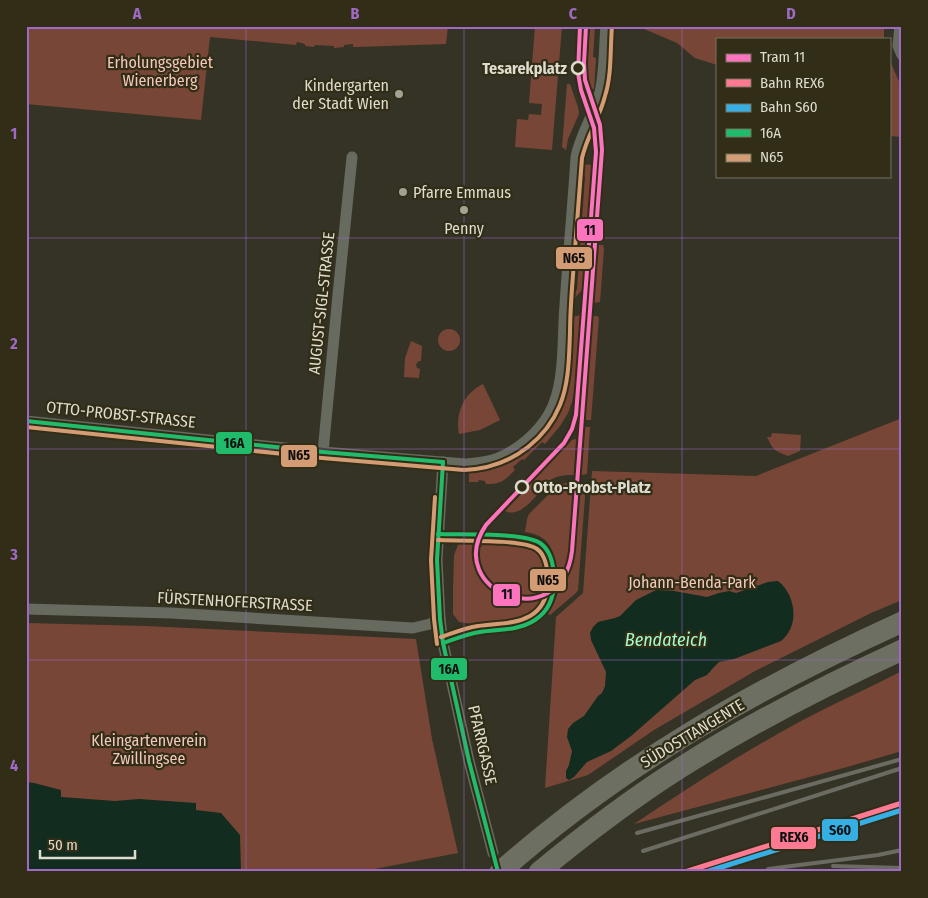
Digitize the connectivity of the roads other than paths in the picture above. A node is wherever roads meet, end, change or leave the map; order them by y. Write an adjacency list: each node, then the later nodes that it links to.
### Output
1 (606, 26): 7 (street, OTTO-PROBST-STRASSE)
2 (900, 26): 3 (street)
3 (900, 50)
4 (352, 157): 6 (street, AUGUST-SIGL-STRASSE)
5 (26, 421): 6 (street, OTTO-PROBST-STRASSE)
6 (323, 452): 7 (street, OTTO-PROBST-STRASSE)
7 (443, 462): 9 (street)
8 (26, 608): 9 (street, FÜRSTENHOFERSTRASSE)
9 (440, 620): 12 (street, PFARRGASSE)
10 (902, 622): 12 (highway, SÜDOSTTANGENTE)
11 (895, 653): 13 (highway, SÜDOSTTANGENTE)
12 (497, 862)
13 (539, 872)

